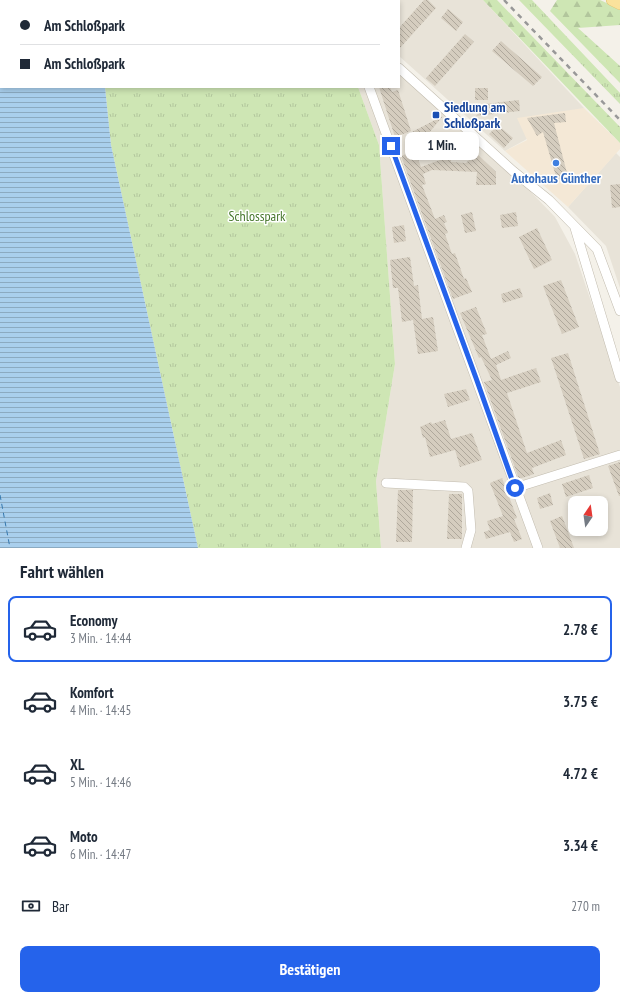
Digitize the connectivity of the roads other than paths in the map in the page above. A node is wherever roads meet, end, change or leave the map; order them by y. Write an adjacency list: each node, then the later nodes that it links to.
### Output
1 (612, 0): 2 (main road)
2 (620, 4)
3 (400, 69): 5 (street)
4 (369, 88): 10 (street)
5 (574, 227): 6 (street); 7 (street)
6 (620, 311)
7 (620, 378)
8 (620, 455): 10 (street)
9 (386, 483): 11 (street)
10 (515, 488): 12 (street)
11 (466, 548)
12 (538, 548)

